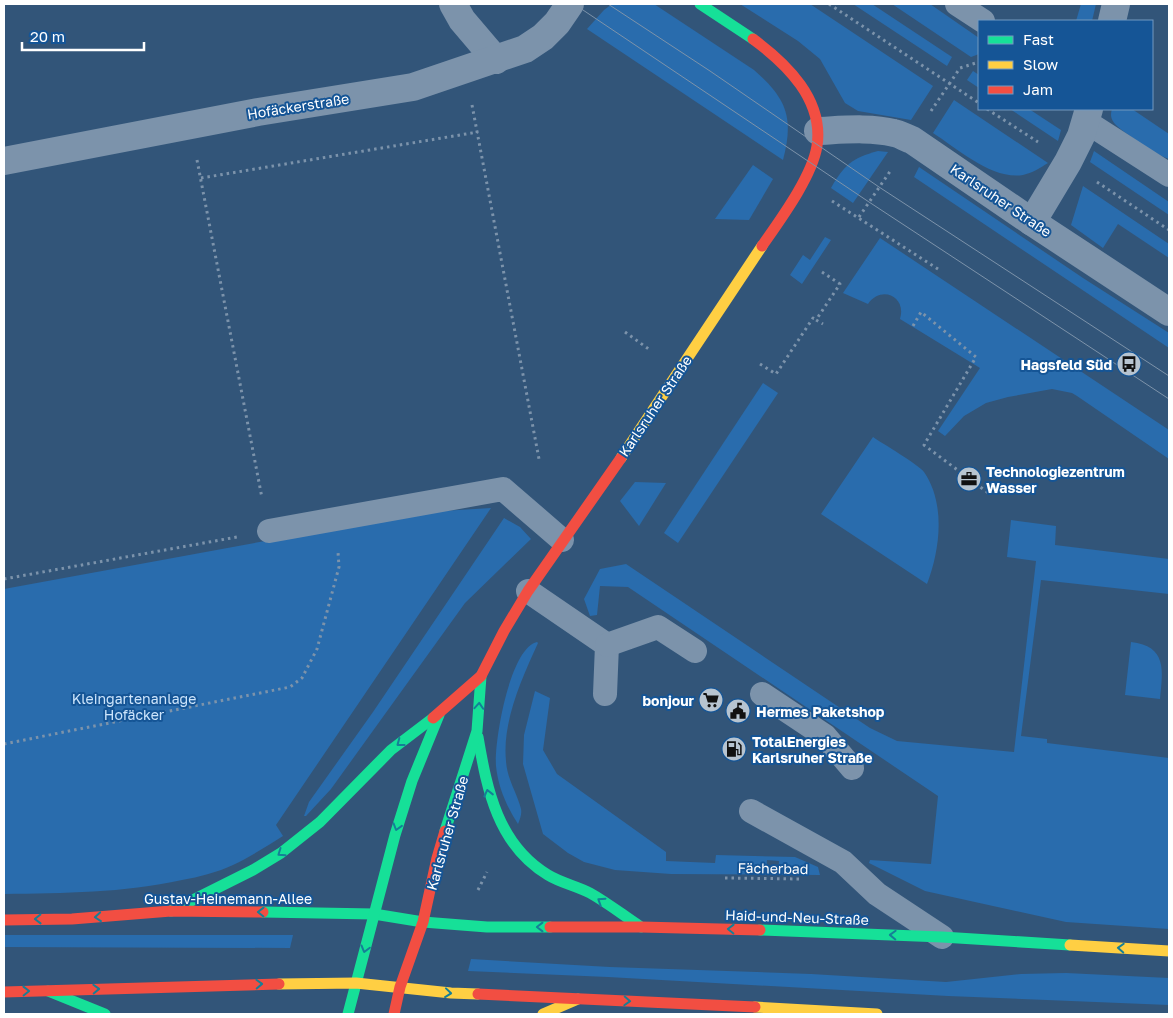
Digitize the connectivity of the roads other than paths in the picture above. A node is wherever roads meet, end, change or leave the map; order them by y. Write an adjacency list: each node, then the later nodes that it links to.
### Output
1 (453, 4): 8 (street)
2 (570, 4): 8 (street, Hofäckerstraße)
3 (700, 4): 10 (street, Karlsruher Straße)
4 (956, 4): 6 (lane)
5 (1116, 4): 7 (street)
6 (980, 20)
7 (1112, 20)
8 (496, 60): 11 (street, Hofäckerstraße)
9 (1087, 115): 12 (lane); 13 (street)
10 (818, 131): 13 (street, Karlsruher Straße); 16 (street, Karlsruher Straße)
11 (4, 161)
12 (1169, 175)
13 (1032, 222): 14 (street, Karlsruher Straße)
14 (1169, 312)
15 (269, 531): 16 (lane)
16 (562, 540): 17 (street, Karlsruher Straße)
17 (528, 591): 18 (lane); 20 (street, Karlsruher Straße)
18 (607, 645): 19 (lane); 21 (lane)
19 (695, 651)
20 (481, 676): 23 (street, Karlsruher Straße); 24 (street, Karlsruher Straße, one-way to 20)
21 (605, 694)
22 (762, 694): 25 (lane)
23 (439, 714): 27 (street, one-way to 27); 28 (street, Karlsruher Straße, one-way to 28)
24 (477, 731): 30 (street, Karlsruher Straße); 31 (street, one-way to 24)
25 (852, 768)
26 (751, 811): 32 (lane)
27 (171, 911): 28 (street, Gustav-Heinemann-Allee, one-way to 27); 29 (street, Gustav-Heinemann-Allee, one-way to 29)
28 (374, 914): 30 (street, Gustav-Heinemann-Allee); 34 (street, Karlsruher Straße, one-way to 34)
29 (4, 920)
30 (423, 922): 31 (street, Haid-und-Neu-Straße, one-way to 30); 35 (street, Karlsruher Straße)
31 (642, 928): 32 (street, Haid-und-Neu-Straße, one-way to 31)
32 (942, 937): 33 (street, Haid-und-Neu-Straße, one-way to 32)
33 (1169, 951)
34 (356, 983): 35 (street); 36 (street, one-way to 34); 40 (street, Karlsruher Straße)
35 (400, 987): 38 (street, one-way to 38); 41 (street, Karlsruher Straße)
36 (48, 991): 37 (street, one-way to 36); 39 (street)
37 (4, 992)
38 (578, 998): 42 (street); 43 (street, one-way to 43)
39 (105, 1014)
40 (348, 1014)
41 (394, 1014)
42 (543, 1014)
43 (877, 1014)

